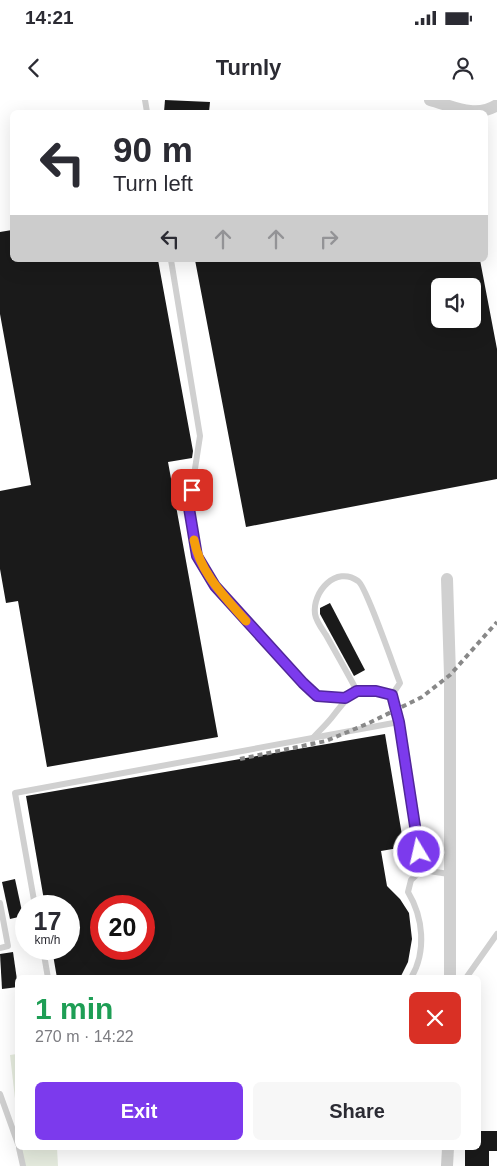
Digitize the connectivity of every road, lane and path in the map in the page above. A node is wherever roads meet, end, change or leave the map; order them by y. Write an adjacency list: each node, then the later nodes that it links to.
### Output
1 (430, 100): 2 (street)
2 (467, 110)
3 (171, 262): 7 (lane)
4 (447, 579): 11 (street)
5 (357, 691): 6 (lane); 6 (lane); 7 (lane)
6 (392, 695): 8 (lane)
7 (345, 698): 9 (lane)
8 (399, 722): 9 (lane); 10 (lane)
9 (312, 739): 12 (lane)
10 (422, 870): 11 (lane); 18 (lane)
11 (449, 874): 19 (street)
12 (33, 895)
13 (0, 903): 15 (lane)
14 (497, 934): 20 (lane)
15 (0, 948)
16 (45, 960): 17 (lane)
17 (47, 975)
18 (412, 975)
19 (450, 975)
20 (468, 975)
21 (0, 1094): 22 (lane)
22 (15, 1137)
23 (19, 1150): 25 (lane)
24 (448, 1150): 26 (street)
25 (23, 1166)
26 (447, 1166)

